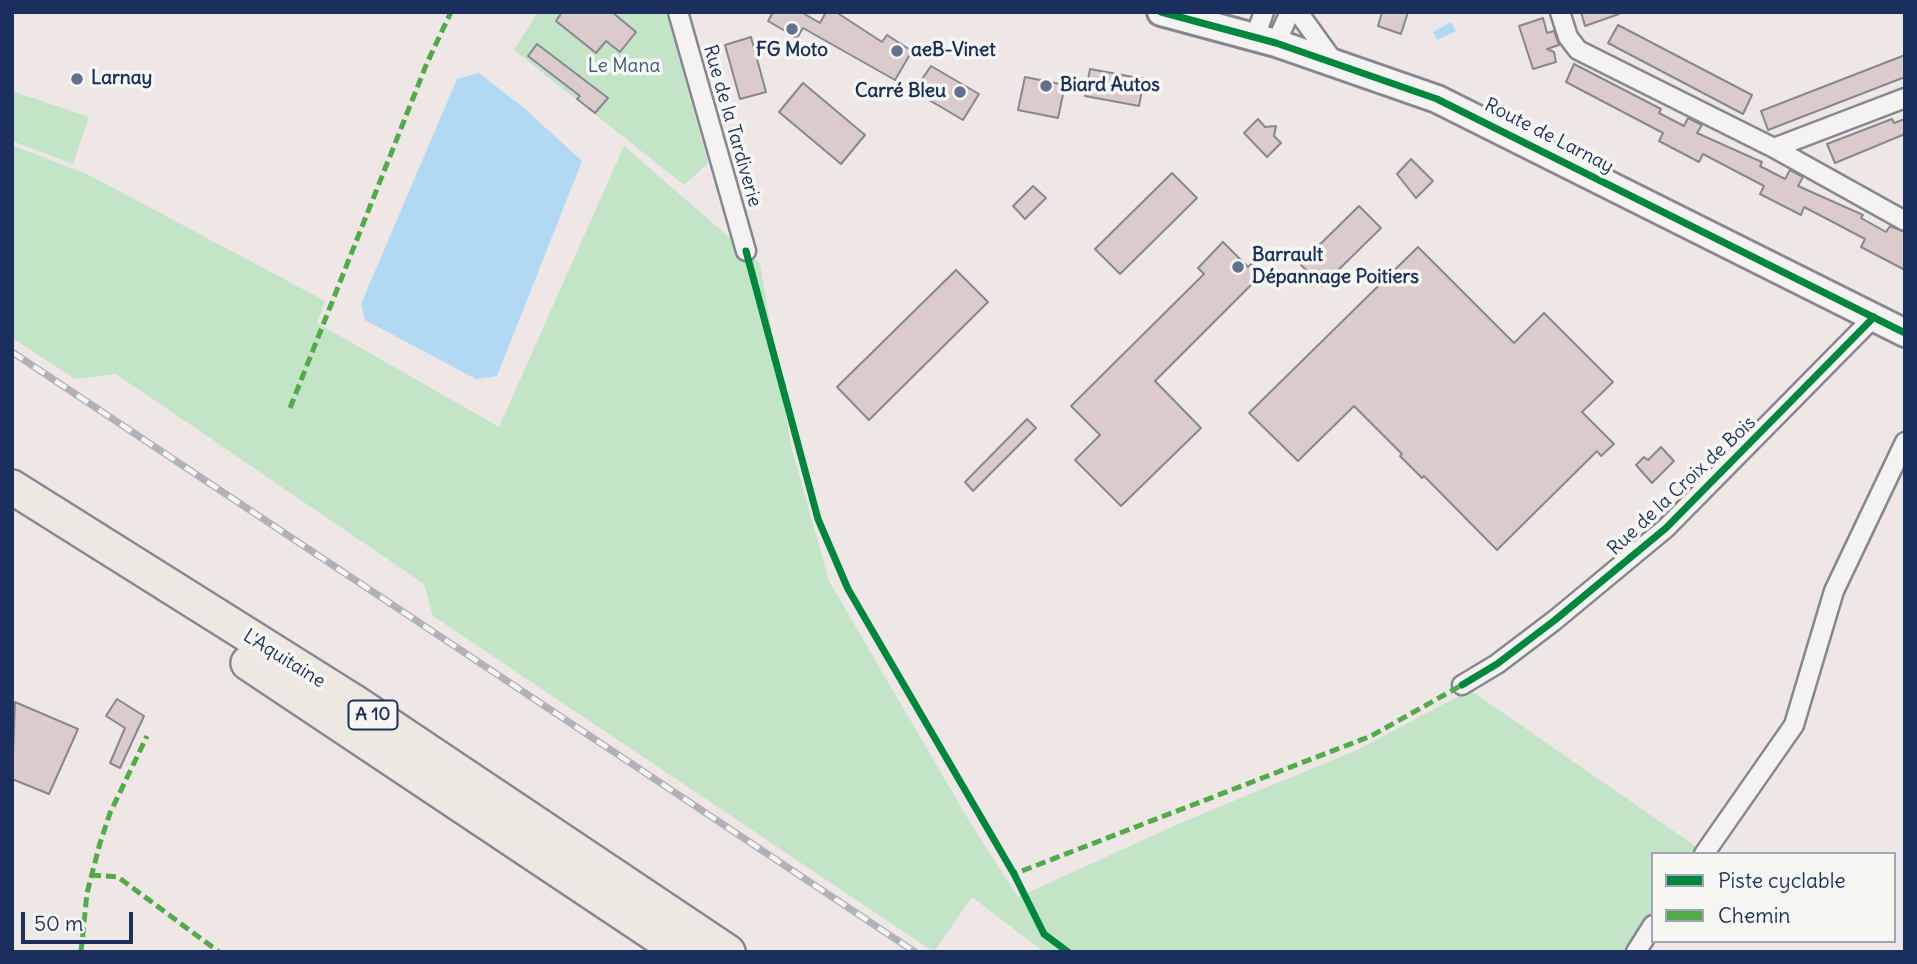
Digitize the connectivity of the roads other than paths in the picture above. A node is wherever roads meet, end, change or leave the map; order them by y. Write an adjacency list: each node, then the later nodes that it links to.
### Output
1 (678, 12): 12 (street, Rue de la Tardiverie)
2 (1161, 12): 7 (street, Route de Larnay)
3 (1264, 12): 7 (street)
4 (1290, 12): 7 (street)
5 (1298, 12): 8 (street)
6 (1560, 12): 10 (street)
7 (1265, 40): 8 (street, Route de Larnay)
8 (1334, 62): 13 (street, Route de Larnay)
9 (1905, 98): 10 (street)
10 (1774, 148): 11 (street)
11 (1905, 221)
12 (746, 251)
13 (1874, 317): 14 (street, Route de Larnay); 18 (street, Rue de la Croix de Bois)
14 (1905, 333)
15 (1905, 442): 19 (street)
16 (12, 487): 22 (highway, L'Aquitaine / A 10)
17 (12, 514): 21 (highway, L'Aquitaine / A 10)
18 (1462, 685)
19 (1705, 852)
20 (1651, 928): 23 (street)
21 (681, 952)
22 (728, 952)
23 (1636, 952)

